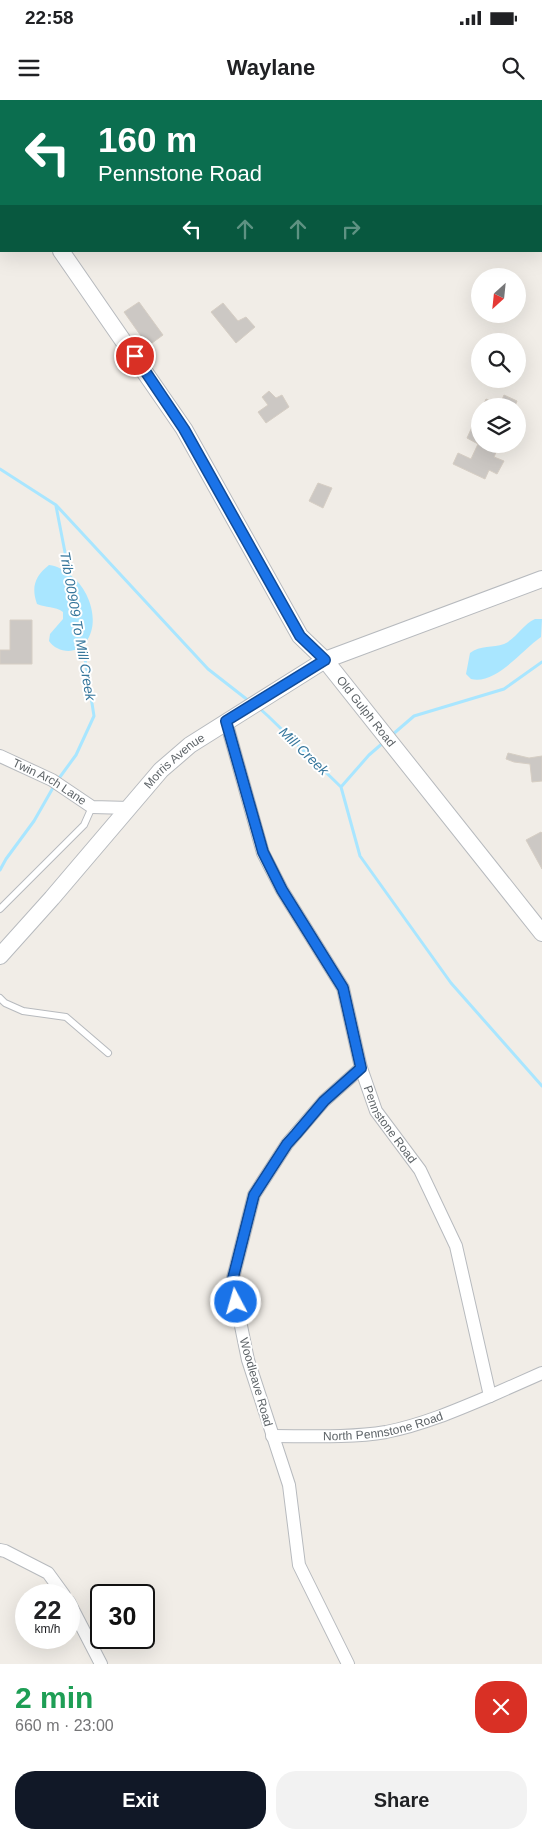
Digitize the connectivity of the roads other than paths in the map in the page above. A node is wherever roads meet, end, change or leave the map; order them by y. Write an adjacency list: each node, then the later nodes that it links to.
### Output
1 (62, 252): 3 (street, Old Gulph Road)
2 (542, 579): 3 (street, Morris Avenue)
3 (325, 660): 4 (street, Morris Avenue); 9 (street, Old Gulph Road)
4 (226, 721): 7 (street, Morris Avenue); 13 (street, Pennstone Road)
5 (0, 756): 6 (street, Twin Arch Lane)
6 (92, 807): 7 (street, Twin Arch Lane); 8 (lane)
7 (130, 808): 10 (street, Morris Avenue)
8 (0, 909)
9 (542, 933)
10 (0, 956)
11 (0, 998): 12 (lane)
12 (108, 1053)
13 (361, 1068): 15 (street, Pennstone Road); 16 (street, Woodleave Road)
14 (542, 1373): 15 (street)
15 (490, 1396): 16 (street, North Pennstone Road)
16 (272, 1436): 21 (street, Woodleave Road)
17 (0, 1550): 18 (street)
18 (56, 1584)
19 (80, 1623): 20 (street)
20 (101, 1664)
21 (348, 1664)

